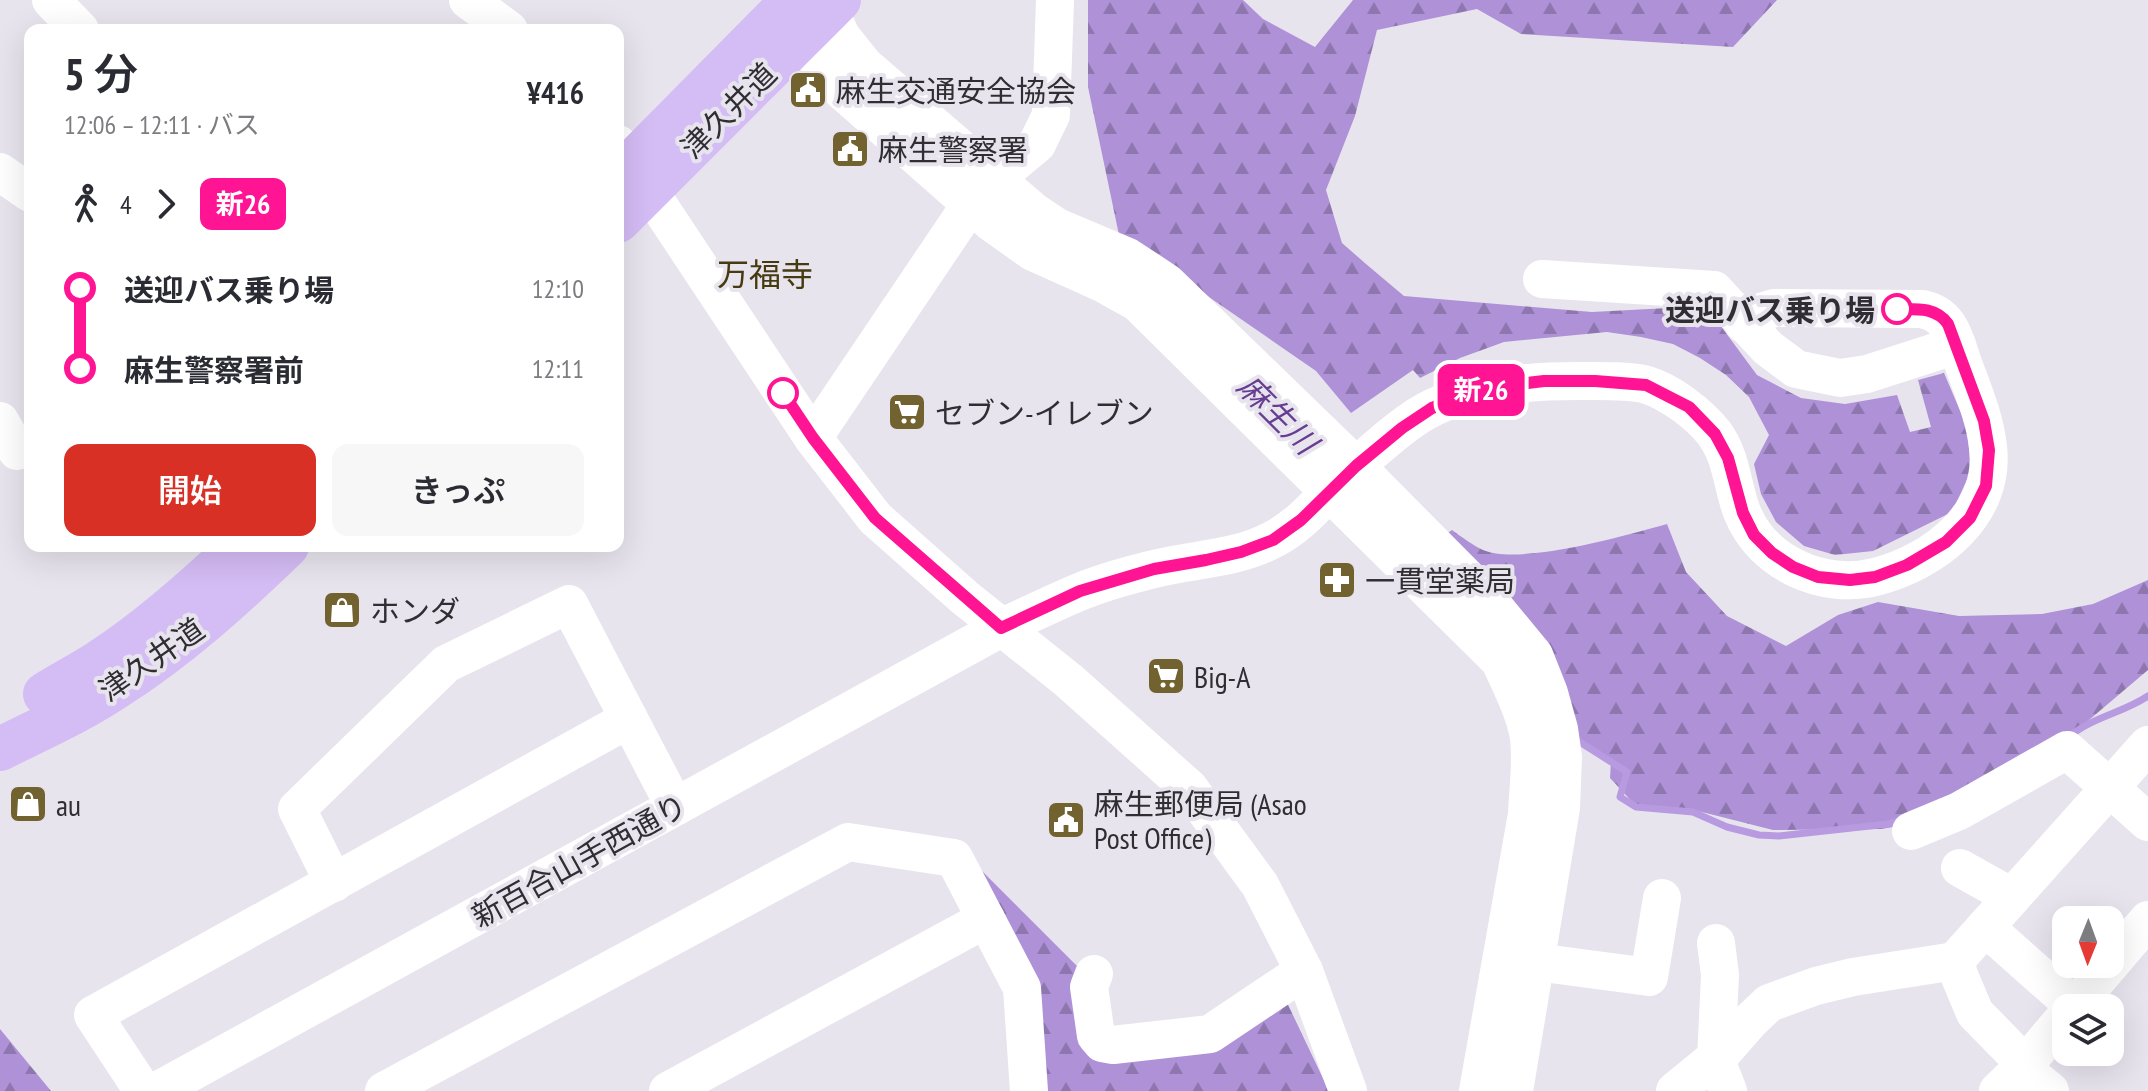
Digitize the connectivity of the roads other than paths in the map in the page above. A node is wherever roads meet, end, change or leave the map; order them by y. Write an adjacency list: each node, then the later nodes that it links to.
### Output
1 (51, 0): 4 (street)
2 (1055, 0): 7 (street)
3 (812, 14): 5 (main road, 津久井道); 7 (street)
4 (74, 24)
5 (629, 168): 9 (main road, 津久井道); 13 (street)
6 (0, 172): 8 (street)
7 (969, 179): 13 (street); 14 (street)
8 (24, 189)
9 (624, 192)
10 (1542, 279): 11 (street)
11 (1744, 324): 12 (street); 12 (street, 新百合山手西通り)
12 (1957, 345): 14 (street, 新百合山手西通り)
13 (813, 438): 17 (street)
14 (1342, 480): 17 (street, 新百合山手西通り); 35 (street); 51 (street)
15 (234, 552): 19 (main road, 津久井道)
16 (281, 552): 21 (main road, 津久井道)
17 (1001, 628): 23 (street, 新百合山手西通り); 36 (street)
18 (629, 719): 23 (street); 27 (street); 27 (street)
19 (0, 720)
20 (2148, 745): 22 (street)
21 (0, 749)
22 (2109, 788): 24 (street); 25 (street); 28 (street)
23 (675, 807): 42 (street, 新百合山手西通り)
24 (2148, 822)
25 (1911, 831)
26 (1960, 868): 28 (street)
27 (334, 883): 45 (street)
28 (2012, 897): 32 (street)
29 (1662, 898): 35 (street)
30 (986, 919): 47 (street); 48 (street); 49 (street)
31 (2148, 920): 39 (street)
32 (1985, 927): 34 (street); 38 (street)
33 (1716, 943): 41 (street)
34 (1955, 961): 41 (street); 43 (street)
35 (1536, 962): 44 (street)
36 (1304, 971): 37 (street); 50 (street)
37 (1094, 974)
38 (2054, 994)
39 (2085, 994)
40 (2052, 1039): 43 (street)
41 (1722, 1076): 52 (street)
42 (200, 1081): 46 (street, 新百合山手西通り)
43 (2023, 1083)
44 (1520, 1089)
45 (143, 1091)
46 (157, 1091)
47 (384, 1091)
48 (668, 1091)
49 (1029, 1091)
50 (1348, 1091)
51 (1478, 1091)
52 (1675, 1091)

